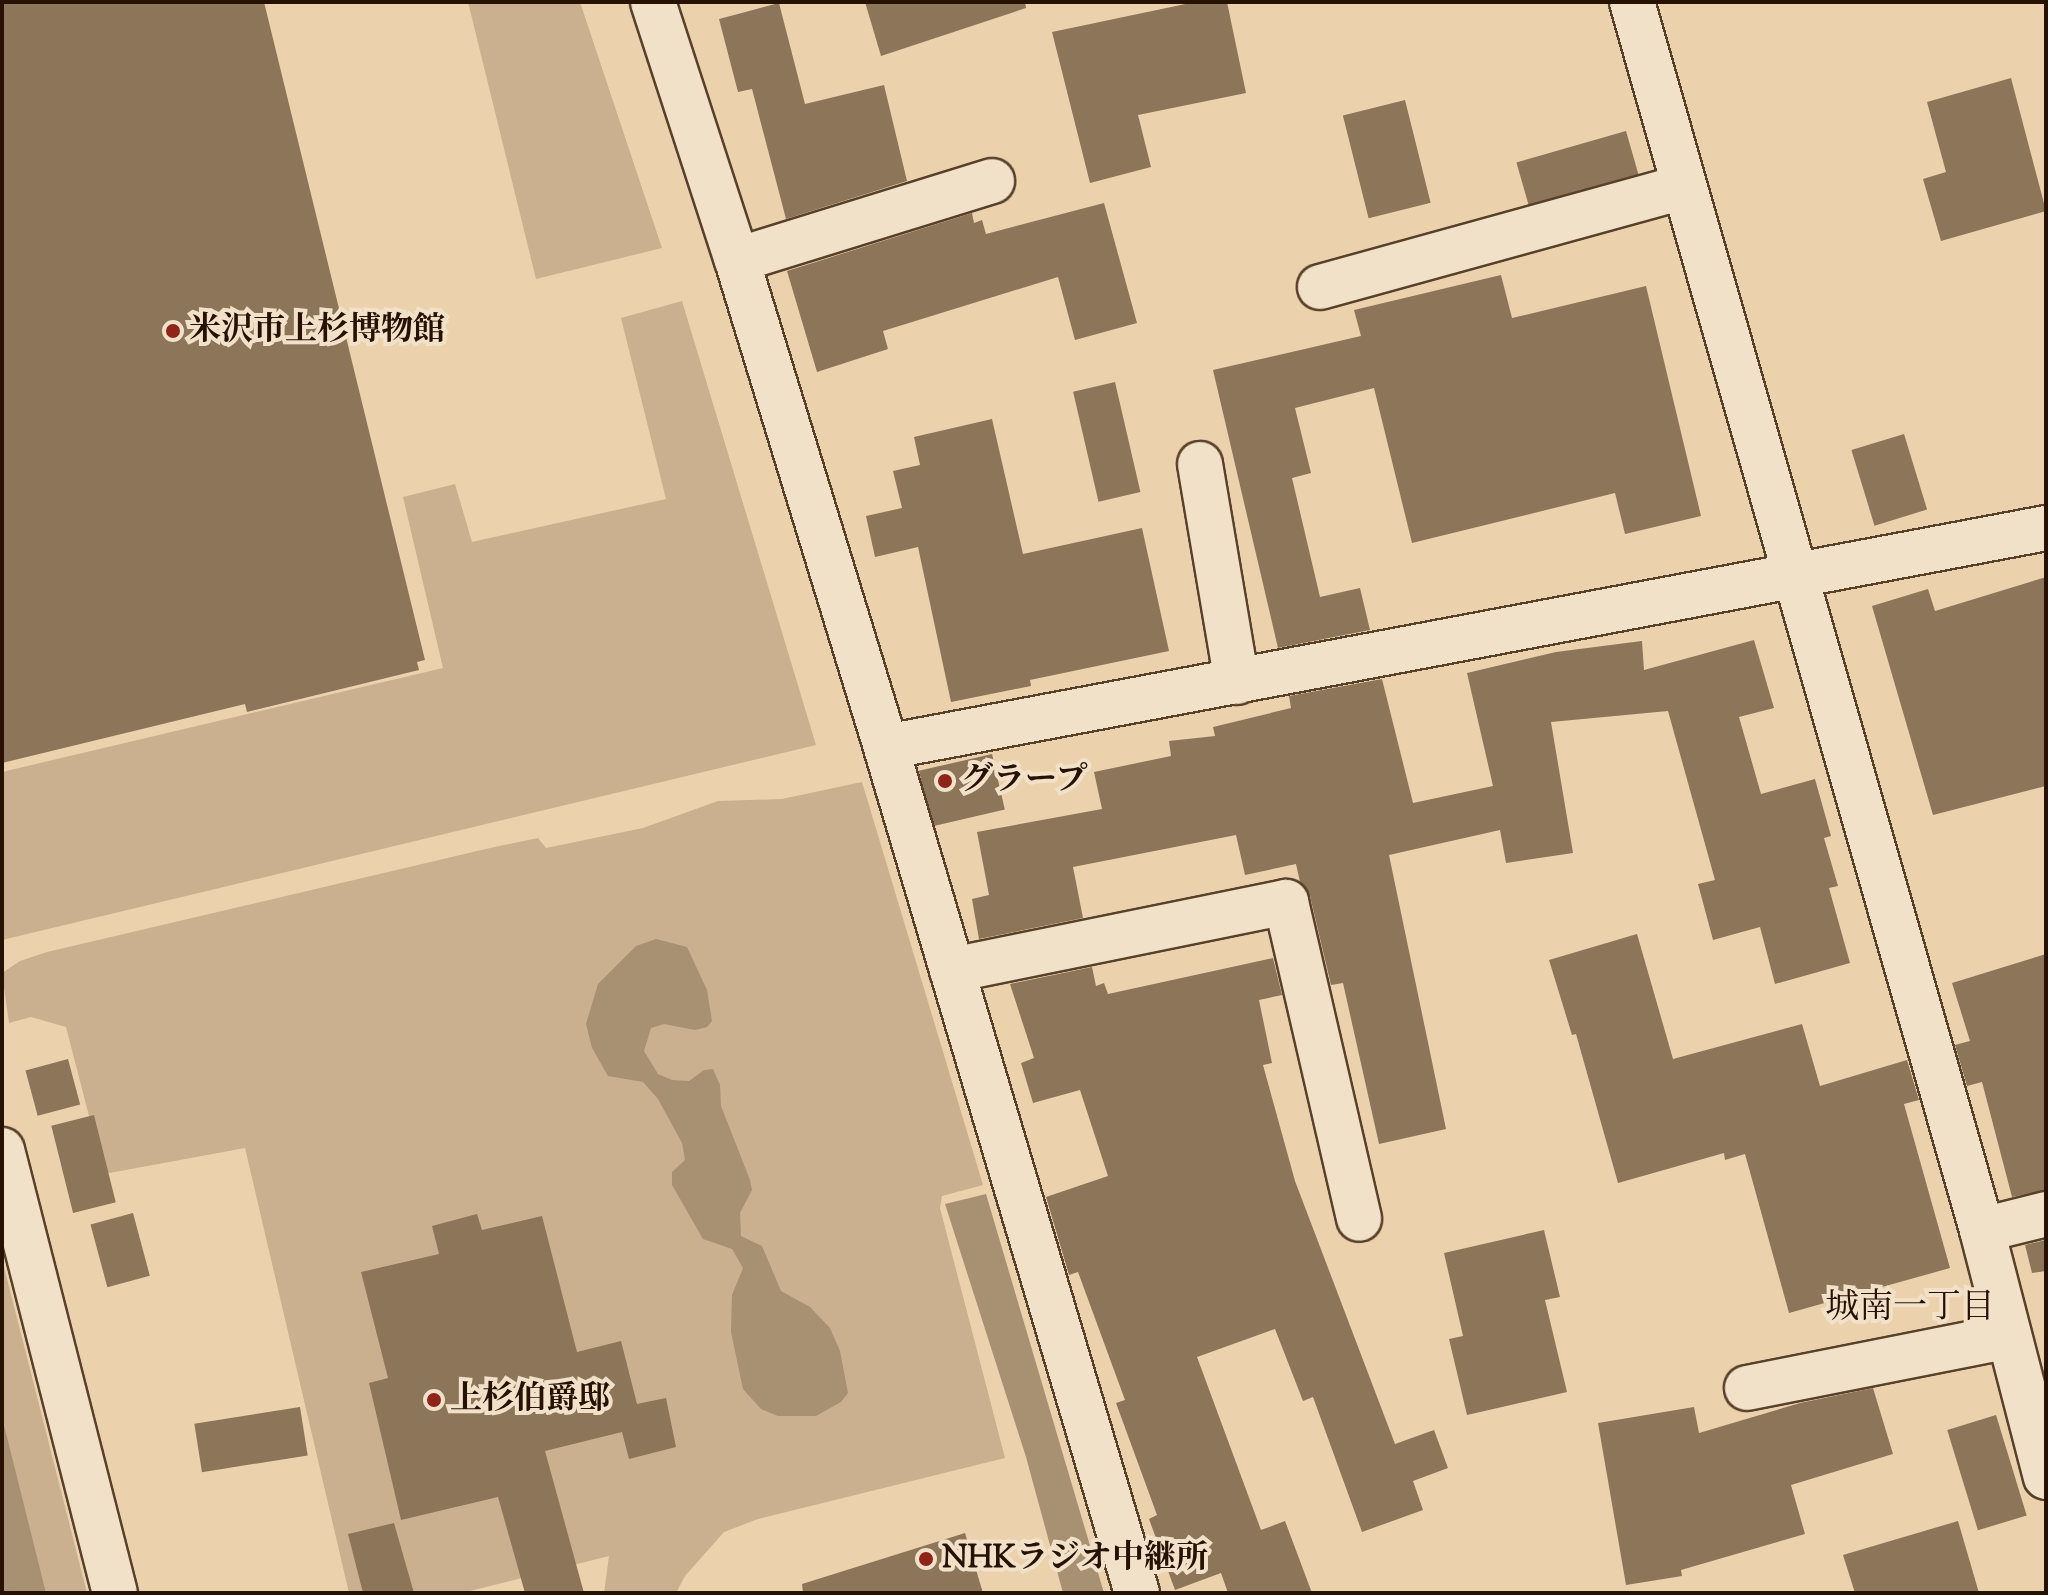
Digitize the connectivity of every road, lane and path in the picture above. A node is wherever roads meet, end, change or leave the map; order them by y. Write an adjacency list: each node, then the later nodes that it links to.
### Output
1 (653, 2): 5 (street)
2 (1632, 2): 4 (street)
3 (992, 181): 5 (street)
4 (1684, 187): 6 (street); 9 (street)
5 (737, 260): 11 (street)
6 (1320, 287)
7 (1200, 464): 10 (street)
8 (2046, 528): 9 (street)
9 (1794, 577): 10 (street); 16 (street)
10 (1237, 682): 11 (street)
11 (886, 747): 12 (street)
12 (952, 970): 15 (street); 21 (street)
13 (2, 1150): 20 (street)
14 (2046, 1214): 16 (street)
15 (1359, 1219)
16 (1982, 1230): 17 (street)
17 (2009, 1336): 18 (street); 19 (street)
18 (1747, 1388)
19 (2046, 1477)
20 (115, 1593)
21 (1137, 1593)

